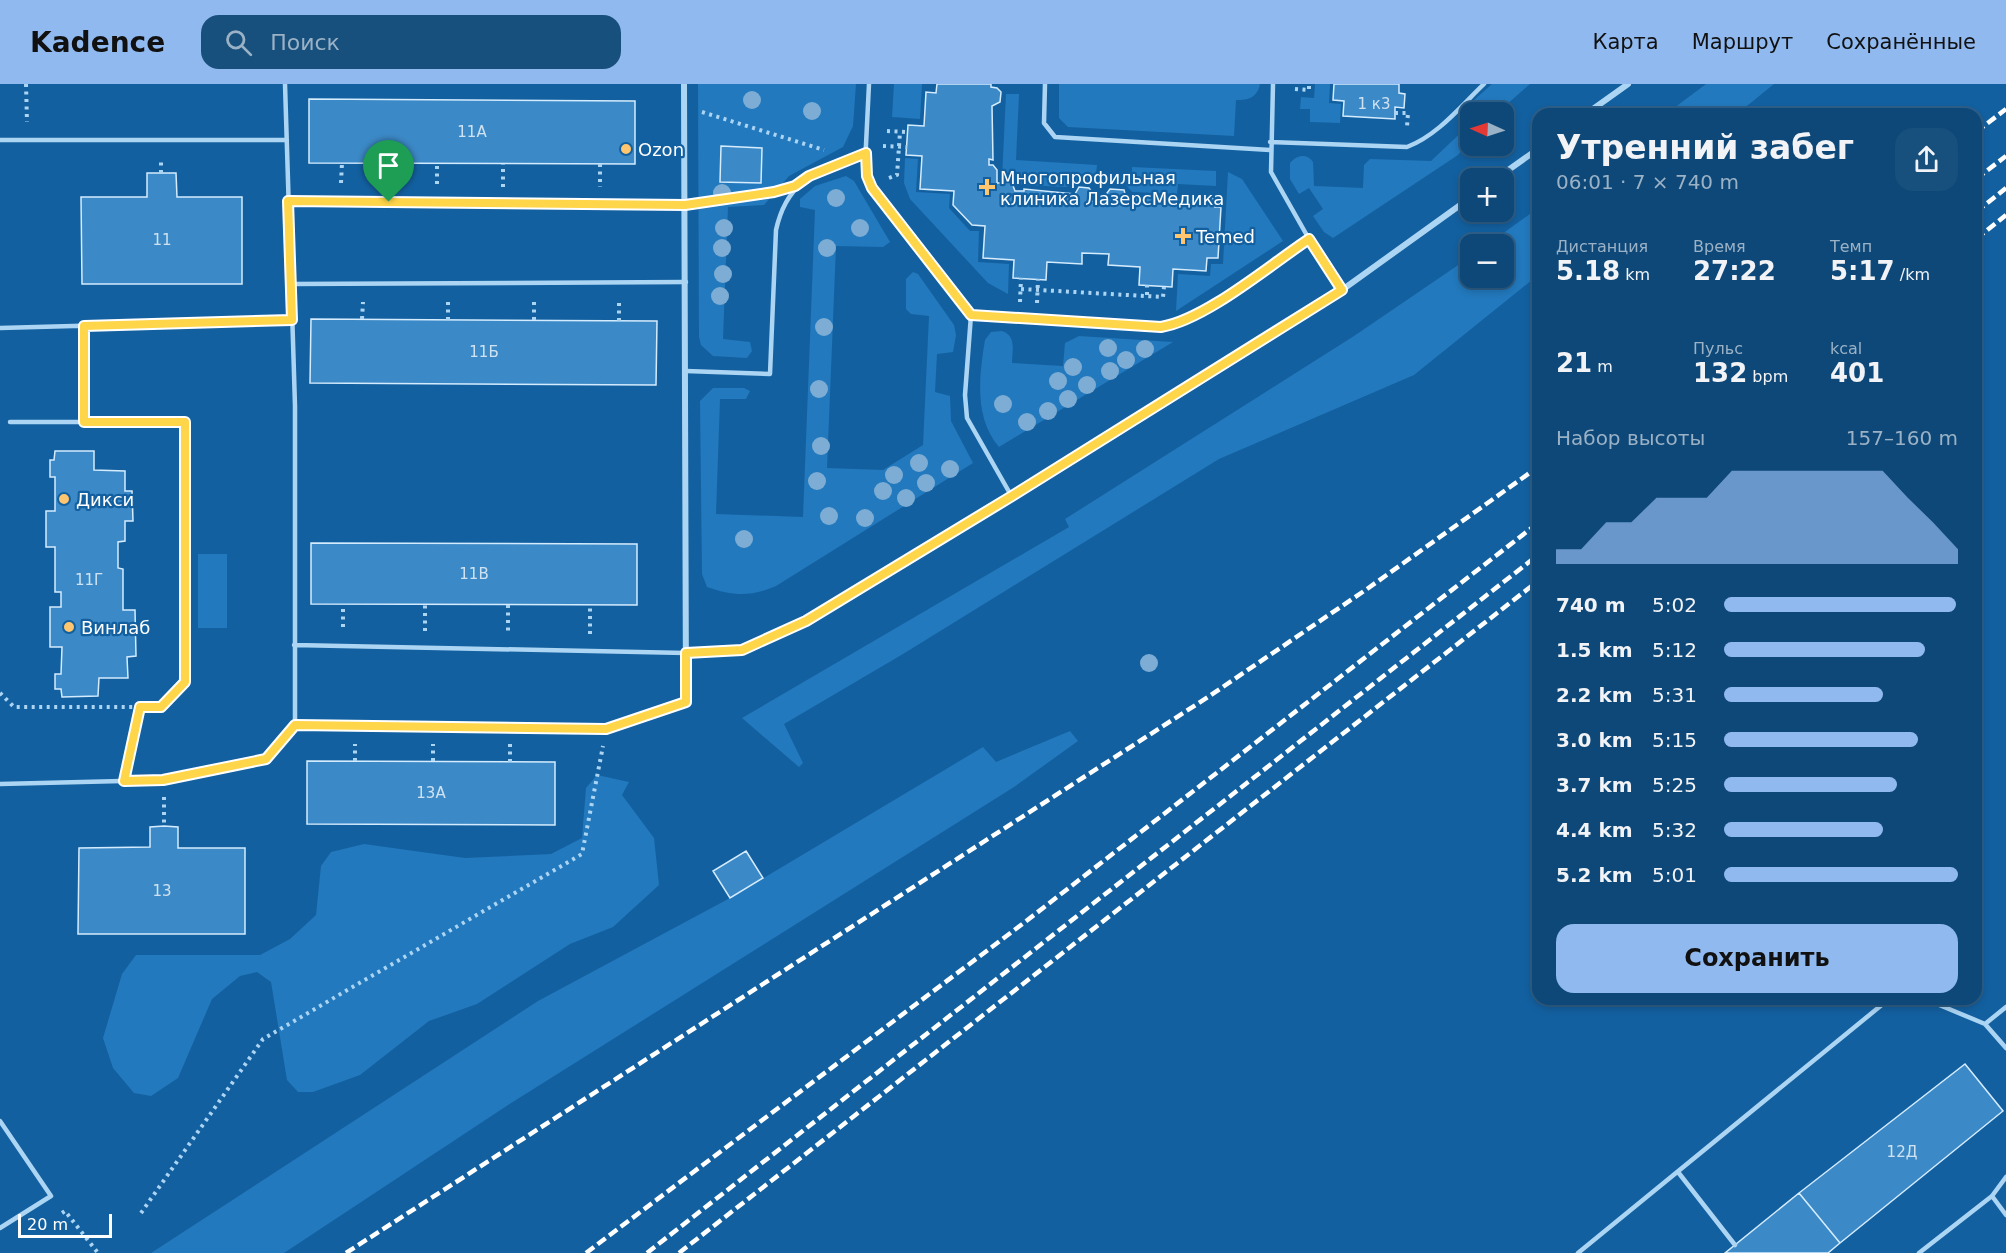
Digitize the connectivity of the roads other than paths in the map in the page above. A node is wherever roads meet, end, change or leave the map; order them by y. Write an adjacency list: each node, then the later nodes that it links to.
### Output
1 (285, 84): 10 (lane)
2 (684, 84): 17 (street)
3 (869, 84): 13 (lane)
4 (1045, 84): 12 (lane)
5 (1273, 84): 11 (lane)
6 (1484, 84): 11 (lane)
7 (1628, 84): 8 (street)
8 (1594, 108)
9 (0, 140): 10 (lane)
10 (287, 140): 16 (lane)
11 (1270, 142): 12 (lane)
12 (1270, 150): 19 (lane)
13 (866, 153): 23 (lane); 27 (lane)
14 (1532, 153): 15 (street)
15 (1511, 168)
16 (288, 201): 17 (lane); 21 (lane)
17 (685, 205): 20 (street)
18 (1460, 205): 22 (street)
19 (1309, 239): 22 (lane); 23 (lane)
20 (686, 282): 21 (lane); 27 (street)
21 (291, 284): 24 (lane)
22 (1342, 290): 30 (street)
23 (971, 315): 30 (lane)
24 (292, 320): 25 (lane); 32 (lane)
25 (84, 326): 26 (lane); 29 (lane)
26 (0, 328)
27 (686, 371): 33 (street)
28 (10, 422): 29 (lane)
29 (84, 422): 31 (lane)
30 (1012, 496): 33 (street)
31 (185, 507)
32 (294, 645): 33 (lane); 35 (lane)
33 (686, 653): 34 (street)
34 (686, 702): 35 (lane)
35 (295, 725): 36 (lane)
36 (0, 784)
37 (1882, 1005): 43 (lane)
38 (1939, 1005): 40 (lane)
39 (2006, 1007): 40 (lane)
40 (1985, 1024): 41 (lane)
41 (2006, 1048)
42 (0, 1121): 47 (lane)
43 (1678, 1172): 48 (lane); 49 (lane)
44 (2006, 1177): 45 (lane)
45 (1992, 1196): 46 (lane); 50 (lane)
46 (2006, 1215)
47 (0, 1228)
48 (1735, 1245)
49 (1578, 1253)
50 (1919, 1253)

